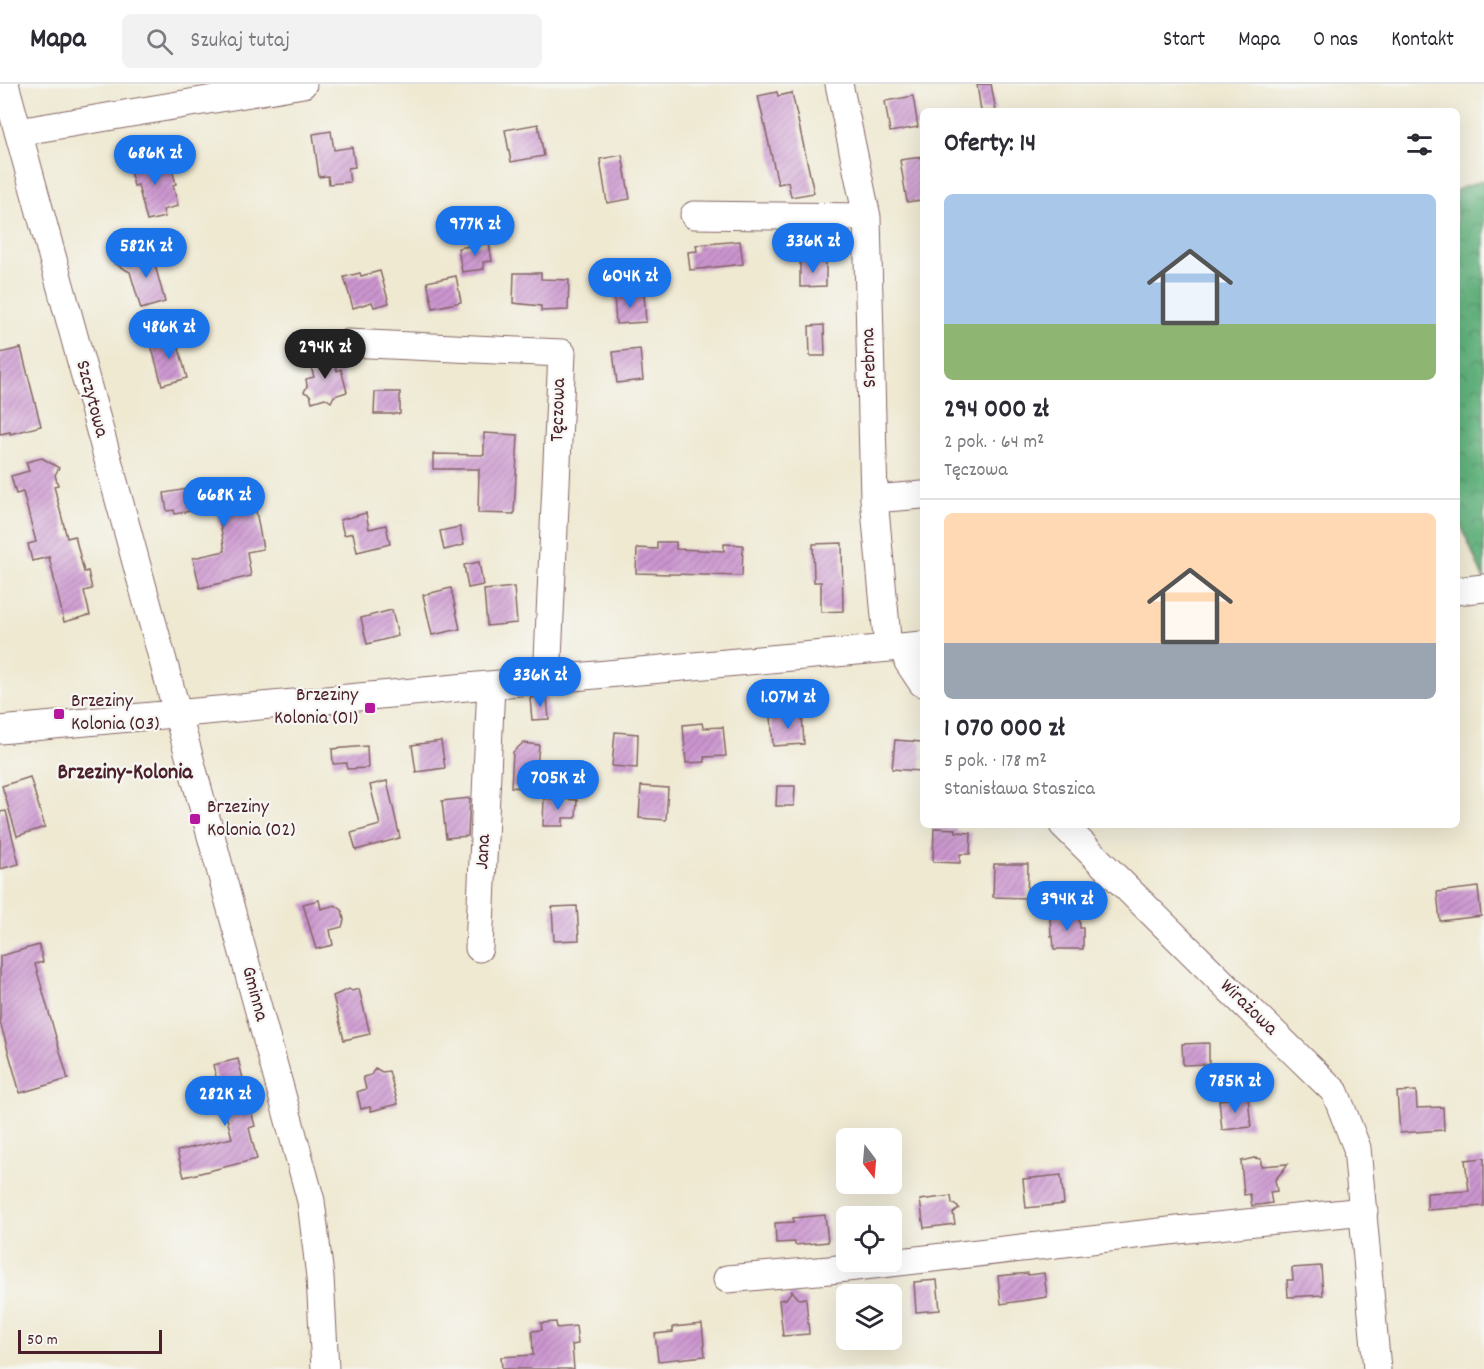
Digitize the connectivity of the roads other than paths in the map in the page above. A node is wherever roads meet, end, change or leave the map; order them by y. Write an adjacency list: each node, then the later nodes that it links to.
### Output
1 (5, 84): 4 (street, Szczytowa)
2 (303, 84): 4 (street)
3 (839, 84): 6 (street, Srebrna)
4 (18, 132): 16 (street, Szczytowa)
5 (694, 215): 6 (street)
6 (867, 217): 9 (street, Srebrna)
7 (348, 343): 13 (street, Tęczowa)
8 (920, 495): 9 (street)
9 (874, 499): 12 (street, Srebrna)
10 (1484, 588): 11 (street)
11 (1460, 591)
12 (905, 647): 13 (street); 14 (street)
13 (548, 680): 15 (street)
14 (920, 680)
15 (491, 684): 16 (street); 19 (street, Jana)
16 (177, 713): 17 (street); 22 (street, Gminna)
17 (0, 730)
18 (1067, 828): 20 (street, Wirażowa)
19 (479, 948)
20 (1364, 1211): 21 (street); 23 (street, Wirażowa)
21 (727, 1280)
22 (325, 1369)
23 (1377, 1369)

